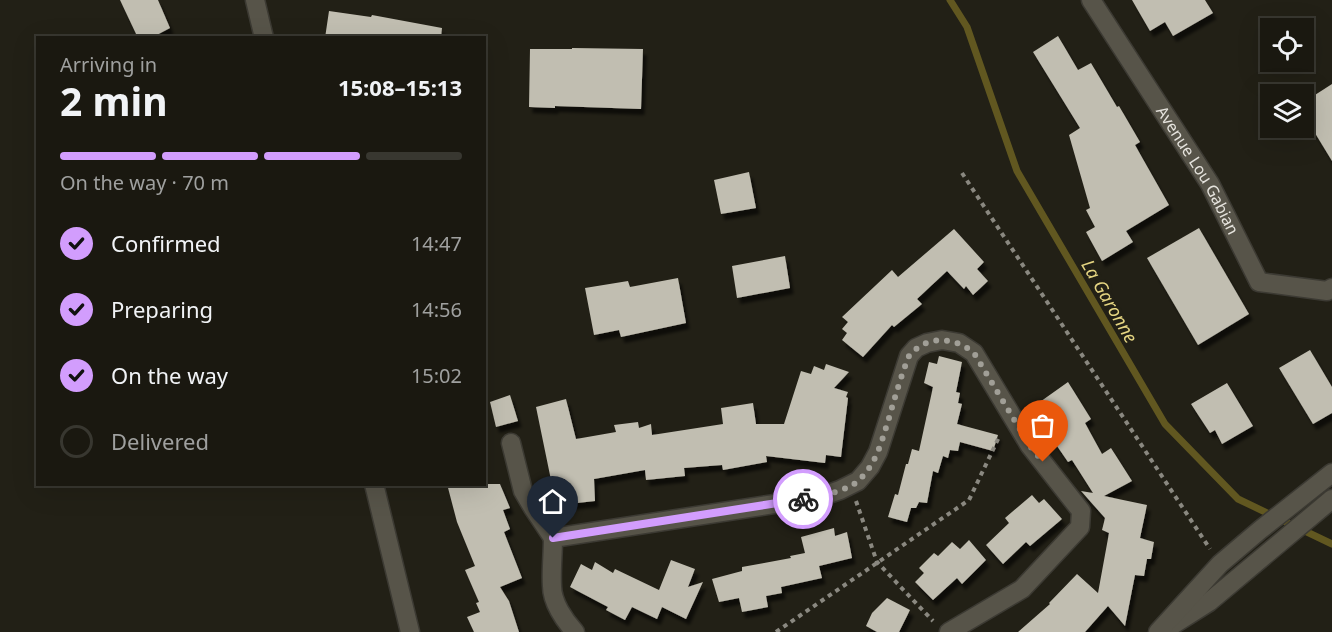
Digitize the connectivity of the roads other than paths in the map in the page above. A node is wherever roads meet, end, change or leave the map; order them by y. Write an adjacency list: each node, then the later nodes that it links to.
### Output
1 (255, 0): 3 (street)
2 (1091, 0): 4 (street, Avenue Lou Gabian)
3 (264, 36)
4 (1332, 288)
5 (511, 443): 9 (street)
6 (1332, 473): 13 (street)
7 (374, 486): 11 (street)
8 (1332, 499): 13 (street)
9 (553, 538): 10 (street); 12 (street)
10 (943, 628)
11 (410, 632)
12 (575, 632)
13 (1160, 632)

